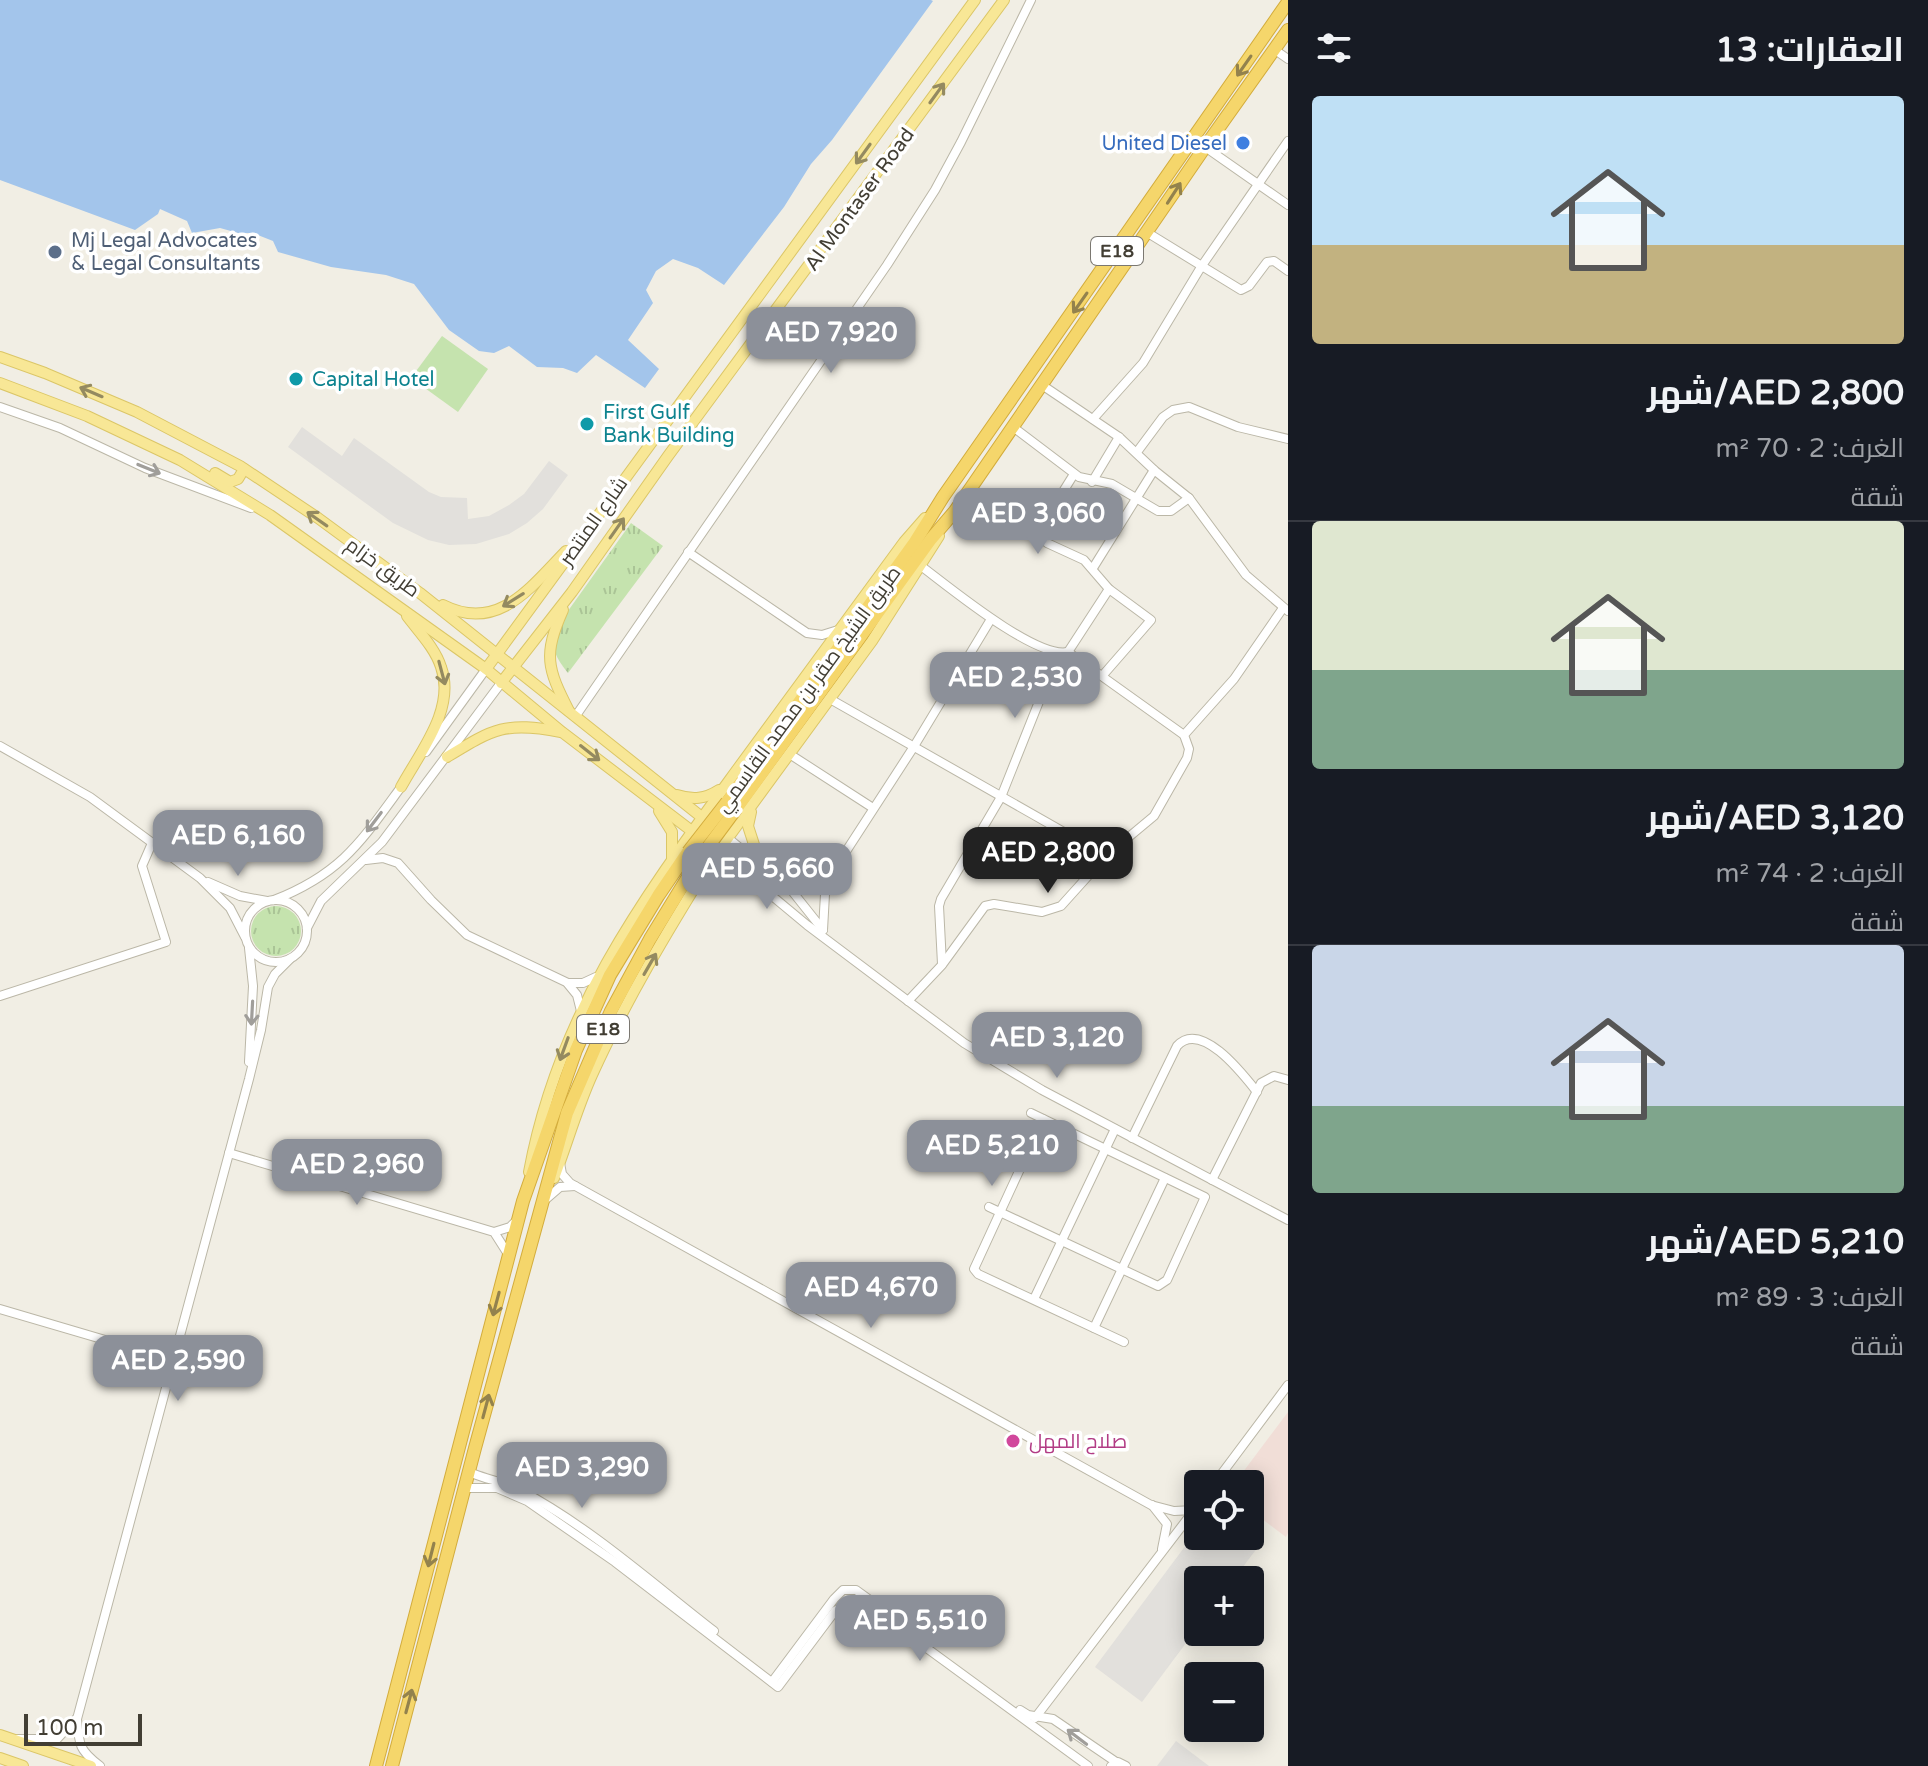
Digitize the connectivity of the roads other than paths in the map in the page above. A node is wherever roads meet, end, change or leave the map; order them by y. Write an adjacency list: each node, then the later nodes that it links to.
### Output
1 (975, 0): 36 (main road, شارع المنتصر, one-way to 36)
2 (1004, 0): 42 (main road, Al Montaser Road, one-way to 2)
3 (1031, 0): 38 (street)
4 (1288, 2): 31 (highway, طريق الشيخ صقر بن محمد القاسمي / E18, one-way to 31)
5 (1288, 30): 6 (highway, طريق الشيخ صقر بن محمد القاسمي / E18)
6 (1275, 50): 7 (street); 9 (highway, طريق الشيخ صقر بن محمد القاسمي / E18)
7 (1288, 59)
8 (1288, 141): 10 (street)
9 (1205, 147): 10 (street); 12 (highway, طريق الشيخ صقر بن محمد القاسمي / E18, one-way to 9)
10 (1258, 184): 11 (street); 13 (street)
11 (1288, 205)
12 (1148, 233): 13 (street); 17 (highway, طريق الشيخ صقر بن محمد القاسمي / E18)
13 (1201, 267): 14 (street); 19 (street)
14 (1288, 271)
15 (0, 357): 25 (main road, طريق خزام, one-way to 15)
16 (0, 383): 24 (main road, طريق خزام)
17 (1042, 385): 19 (street); 20 (highway, طريق الشيخ صقر بن محمد القاسمي / E18)
18 (0, 407): 35 (street, one-way to 35)
19 (1093, 419): 21 (street)
20 (1013, 427): 27 (highway, طريق الشيخ صقر بن محمد القاسمي / E18); 28 (street)
21 (1119, 437): 23 (street); 29 (street)
22 (1288, 439): 23 (street)
23 (1137, 452): 26 (street)
24 (180, 460): 25 (main road); 35 (main road, طريق خزام)
25 (244, 469): 43 (main road, طريق خزام, one-way to 25)
26 (1154, 470): 32 (street); 33 (street)
27 (981, 474): 30 (street); 34 (highway, طريق الشيخ صقر بن محمد القاسمي / E18)
28 (1074, 474): 29 (street); 37 (street)
29 (1092, 482): 32 (street)
30 (987, 495): 34 (street); 37 (street)
31 (943, 497): 47 (main road); 68 (highway, طريق الشيخ صقر بن محمد القاسمي / E18)
32 (1136, 498): 33 (street); 40 (street)
33 (1189, 498): 45 (street)
34 (958, 506): 39 (main road); 68 (highway, طريق الشيخ صقر بن محمد القاسمي / E18)
35 (270, 515): 44 (main road, طريق خزام)
36 (589, 527): 43 (main road, one-way to 43); 49 (main road, شارع المنتصر)
37 (1036, 535): 40 (street)
38 (688, 552): 47 (street); 56 (street)
39 (921, 566): 46 (street); 55 (main road)
40 (1093, 568): 41 (street)
41 (1109, 589): 48 (street); 53 (street)
42 (572, 592): 51 (main road, شارع المنتصر); 56 (main road)
43 (420, 593): 49 (main road, طريق خزام)
44 (401, 608): 52 (main road, طريق خزام); 64 (main road, one-way to 64)
45 (1286, 610): 58 (street)
46 (991, 619): 50 (street); 60 (street)
47 (843, 627): 63 (main road)
48 (1068, 652): 50 (street); 53 (street)
49 (497, 654): 51 (main road, طريق خزام); 52 (main road, شارع المنتصر)
50 (1058, 654): 66 (street)
51 (513, 668): 54 (main road, شارع المنتصر); 56 (main road, طريق خزام)
52 (486, 669): 54 (main road, طريق خزام); 64 (street, شارع المنتصر)
53 (1103, 675): 58 (street)
54 (501, 683): 57 (main road, طريق خزام); 62 (street, شارع المنتصر)
55 (830, 699): 60 (street); 61 (main road)
56 (572, 715): 65 (main road, طريق خزام)
57 (562, 732): 62 (main road); 67 (main road, طريق خزام, one-way to 67)
58 (1184, 735): 77 (street)
59 (0, 746): 74 (street)
60 (913, 748): 66 (street); 70 (street)
61 (791, 755): 69 (main road); 70 (street)
62 (447, 757): 78 (street, شارع المنتصر)
63 (727, 784): 65 (main road); 71 (main road)
64 (401, 787): 84 (street, شارع المنتصر, one-way to 84)
65 (667, 790): 71 (main road, طريق خزام)
66 (1001, 797): 77 (street); 89 (street)
67 (650, 800): 72 (main road, طريق خزام); 79 (main road)
68 (731, 805): 76 (highway, طريق الشيخ صقر بن محمد القاسمي / E18, bridge)
69 (752, 807): 73 (main road); 80 (main road)
70 (873, 808): 86 (street)
71 (702, 817): 72 (main road); 73 (main road, طريق خزام)
72 (692, 832): 75 (main road, طريق خزام); 79 (main road)
73 (728, 838): 75 (main road); 80 (street)
74 (152, 843): 82 (street); 92 (street)
75 (718, 851): 81 (street); 83 (main road)
76 (694, 855): 109 (highway, طريق الشيخ صقر بن محمد القاسمي / E18); 112 (highway, طريق الشيخ صقر بن محمد القاسمي / E18)
77 (1106, 856): 89 (street)
78 (365, 860): 85 (street, شارع المنتصر); 91 (street)
79 (672, 861): 90 (main road)
80 (760, 863): 86 (street)
81 (748, 875): 83 (main road); 86 (street)
82 (200, 878): 84 (street); 87 (street)
83 (693, 889): 104 (main road, one-way to 83)
84 (271, 901): 85 (street); 87 (street)
85 (307, 928): 88 (street)
86 (824, 934): 93 (street)
87 (247, 942): 88 (street); 95 (street, one-way to 95)
88 (290, 959): 95 (street)
89 (942, 965): 93 (street)
90 (596, 977): 91 (street); 94 (main road)
91 (568, 983): 94 (street)
92 (0, 996)
93 (908, 1001): 100 (street)
94 (581, 1011): 109 (main road, one-way to 109)
95 (249, 1079): 103 (street)
96 (1288, 1080): 97 (street)
97 (1257, 1092): 101 (street); 106 (street)
98 (1031, 1113): 99 (street)
99 (1043, 1119): 102 (street); 111 (street)
100 (1115, 1129): 101 (street); 102 (street)
101 (1132, 1138): 106 (street)
102 (1105, 1151): 105 (street); 116 (street)
103 (229, 1153): 115 (street); 123 (street)
104 (560, 1162): 107 (street); 108 (main road)
105 (1165, 1178): 118 (street); 118 (street)
106 (1212, 1180): 114 (street)
107 (575, 1186): 108 (street); 128 (street)
108 (545, 1200): 112 (main road)
109 (523, 1201): 113 (highway, طريق الشيخ صقر بن محمد القاسمي / E18)
110 (989, 1207): 111 (street)
111 (999, 1211): 116 (street); 119 (street)
112 (539, 1214): 137 (highway, طريق الشيخ صقر بن محمد القاسمي / E18, one-way to 112)
113 (518, 1220): 115 (street); 117 (highway, طريق الشيخ صقر بن محمد القاسمي / E18)
114 (1288, 1220)
115 (494, 1232): 117 (street)
116 (1063, 1241): 118 (street); 119 (street)
117 (509, 1255): 142 (highway, طريق الشيخ صقر بن محمد القاسمي / E18, one-way to 142)
118 (1122, 1269): 121 (street)
119 (1034, 1299): 121 (street)
120 (0, 1309): 123 (street)
121 (1094, 1328): 122 (street)
122 (1124, 1342)
123 (173, 1360): 133 (street)
124 (1288, 1385): 125 (street)
125 (1224, 1470)
126 (474, 1474): 132 (street)
127 (470, 1488): 132 (street)
128 (1151, 1505): 129 (street); 131 (street)
129 (1184, 1510)
130 (1184, 1523): 131 (street)
131 (1160, 1554): 134 (street)
132 (776, 1681): 134 (street); 134 (street)
133 (77, 1719): 135 (street); 141 (street)
134 (1034, 1720): 138 (street, one-way to 134); 143 (street)
135 (5, 1737): 140 (main road)
136 (0, 1758): 139 (main road)
137 (394, 1763)
138 (1114, 1764): 144 (street)
139 (23, 1766)
140 (91, 1766)
141 (100, 1766)
142 (376, 1766)
143 (1088, 1766)
144 (1126, 1766)

